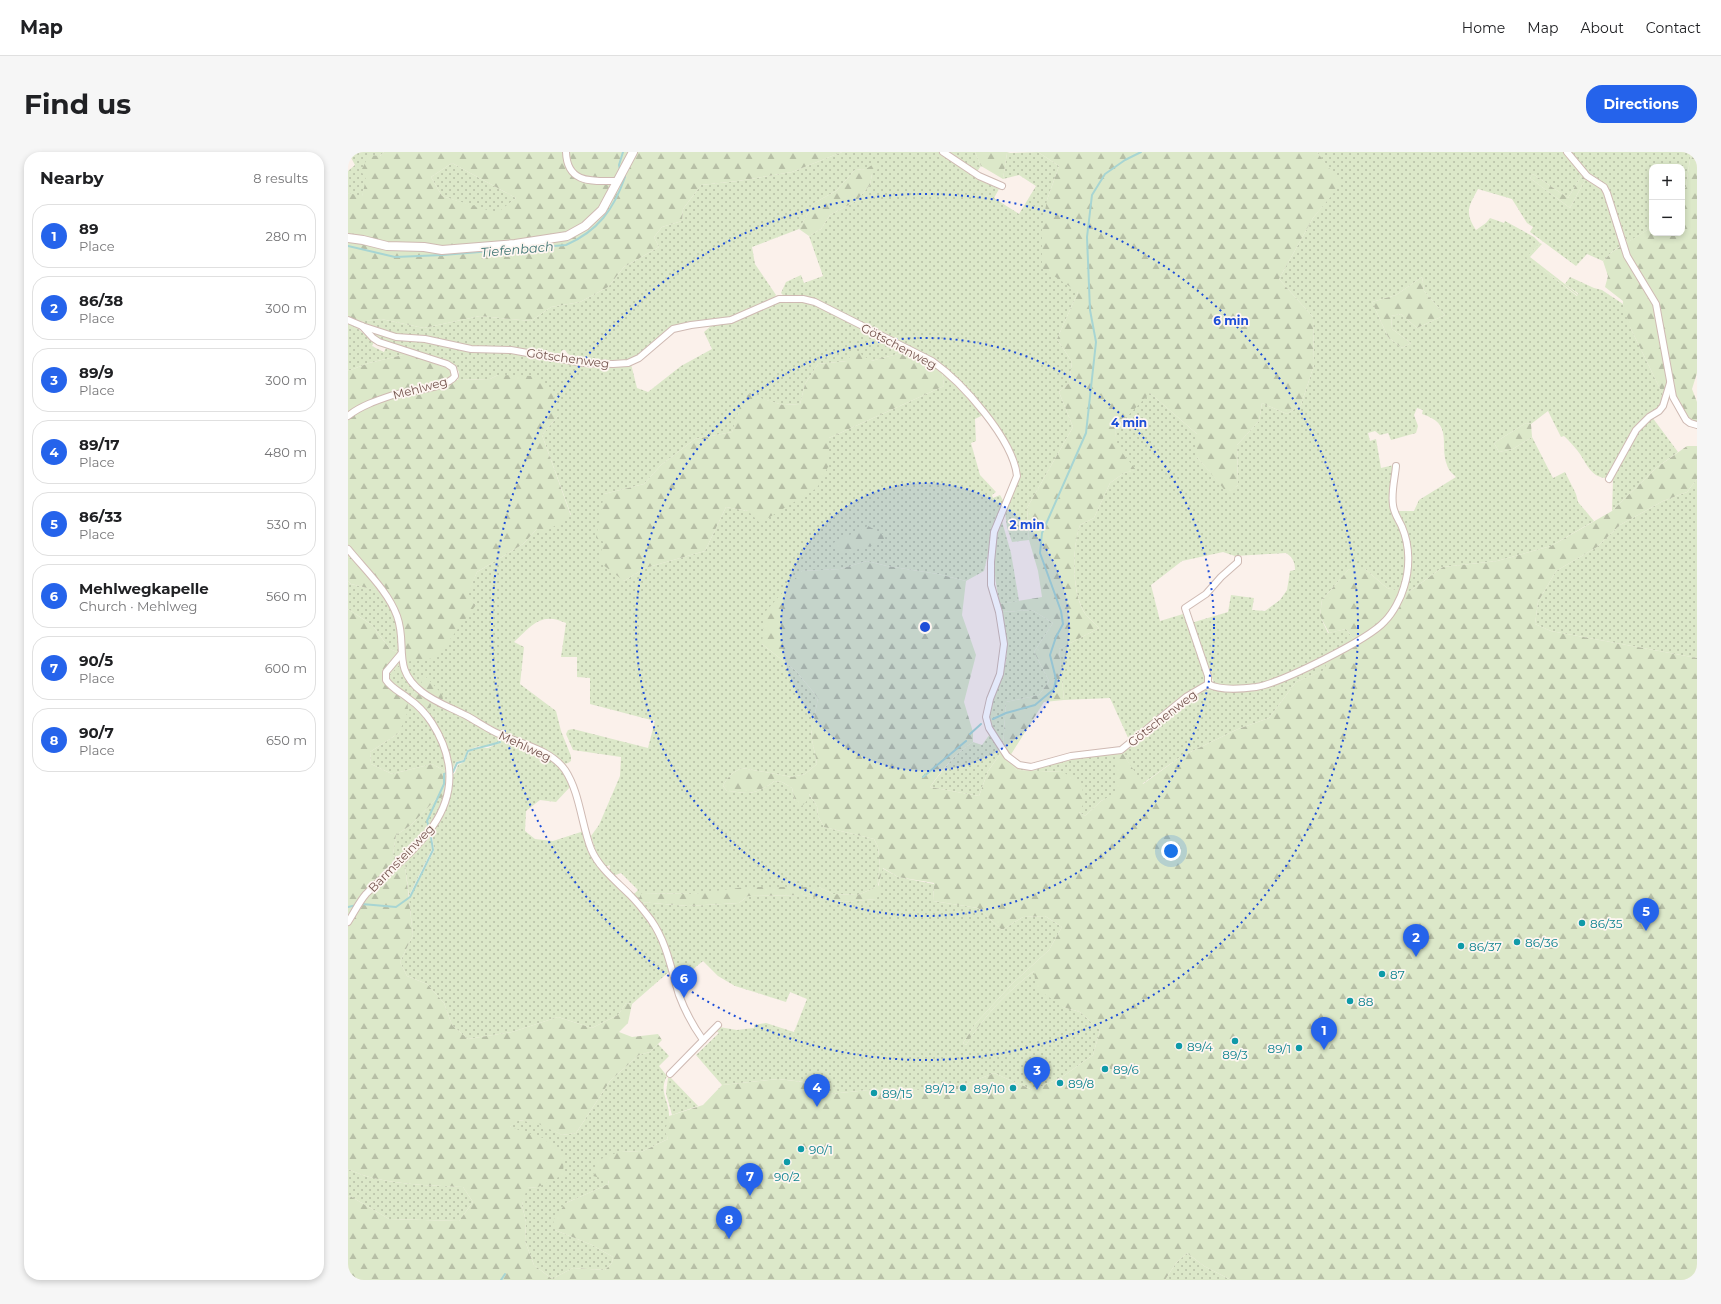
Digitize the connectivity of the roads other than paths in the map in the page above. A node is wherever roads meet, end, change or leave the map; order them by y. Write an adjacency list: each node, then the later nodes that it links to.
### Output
1 (566, 152): 5 (street)
2 (633, 152): 5 (street)
3 (943, 152): 6 (street)
4 (1567, 152): 10 (street)
5 (618, 179): 7 (street)
6 (1002, 186)
7 (348, 238)
8 (348, 320): 9 (street, Götschenweg)
9 (362, 326): 11 (street, Mehlweg); 18 (street, Götschenweg)
10 (1671, 380): 12 (street); 14 (street)
11 (348, 416)
12 (1697, 425)
13 (1396, 466): 18 (street, Götschenweg)
14 (1610, 479)
15 (348, 549): 17 (street, Mehlweg)
16 (1238, 559): 18 (street, Götschenweg)
17 (401, 654): 19 (street, Barmsteinweg); 21 (street, Mehlweg)
18 (1208, 684)
19 (348, 922)
20 (718, 1025): 21 (street)
21 (703, 1040): 22 (street)
22 (670, 1074)

